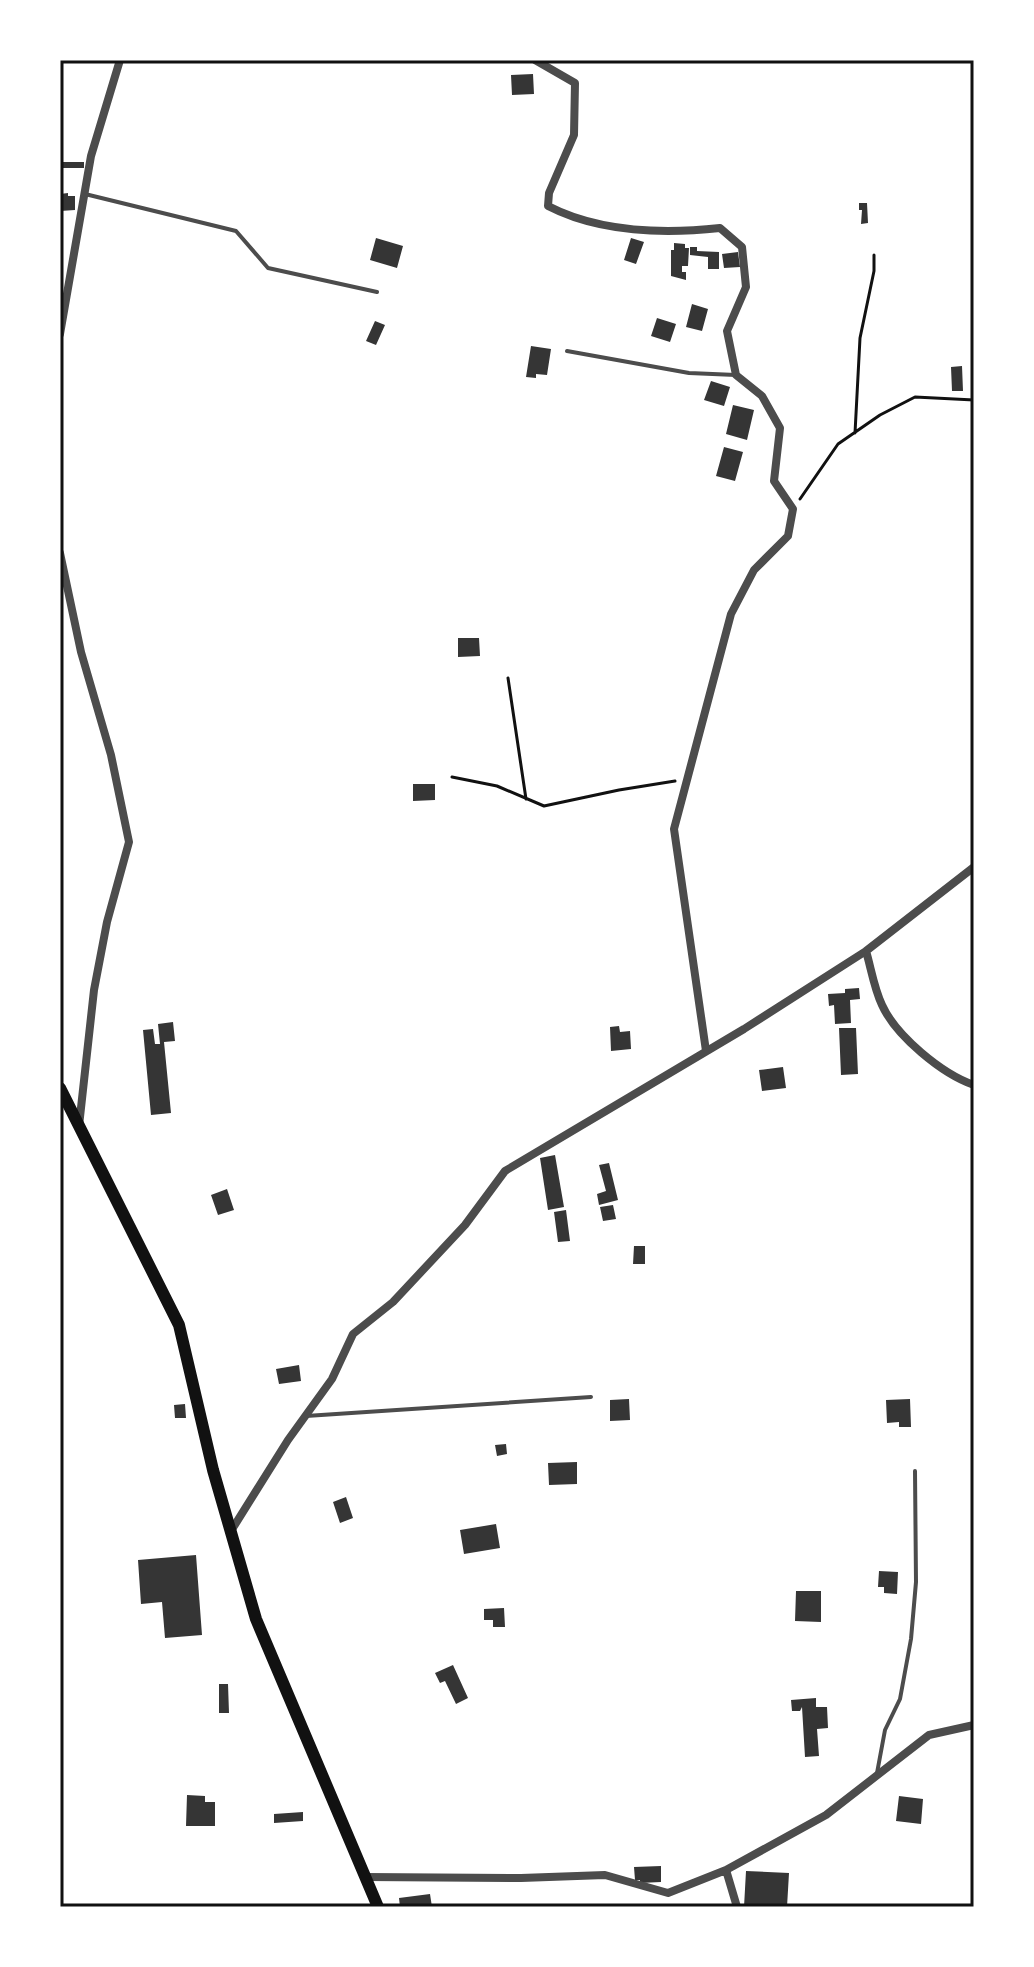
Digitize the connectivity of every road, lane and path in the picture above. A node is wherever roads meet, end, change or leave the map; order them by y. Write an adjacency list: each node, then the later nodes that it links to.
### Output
1 (120, 60): 3 (street)
2 (535, 60): 8 (street)
3 (85, 194): 5 (lane); 6 (street)
4 (874, 255): 10 (path)
5 (377, 292)
6 (60, 334)
7 (567, 351): 8 (lane)
8 (736, 375): 11 (street)
9 (974, 400): 10 (path)
10 (855, 433): 11 (path)
11 (793, 509): 15 (street)
12 (60, 553): 22 (street)
13 (508, 678): 16 (path)
14 (452, 777): 16 (path)
15 (687, 779): 16 (path); 19 (street)
16 (526, 799)
17 (974, 867): 18 (street)
18 (866, 951): 19 (street); 20 (street)
19 (706, 1051): 24 (street)
20 (974, 1085)
21 (60, 1088): 22 (main road)
22 (79, 1127): 26 (main road)
23 (591, 1397): 24 (lane)
24 (305, 1416): 26 (street)
25 (915, 1471): 28 (lane)
26 (230, 1532): 30 (main road)
27 (974, 1725): 28 (street)
28 (877, 1775): 29 (street)
29 (726, 1870): 30 (street); 32 (street)
30 (365, 1877): 31 (main road)
31 (378, 1907)
32 (737, 1907)

